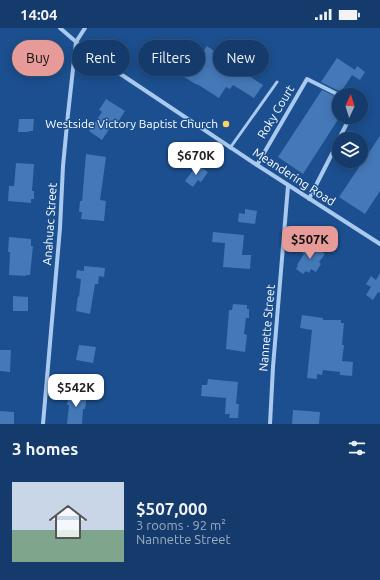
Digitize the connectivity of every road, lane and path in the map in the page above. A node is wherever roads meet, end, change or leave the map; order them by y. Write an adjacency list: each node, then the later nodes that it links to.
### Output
1 (60, 28): 3 (street, Meandering Road)
2 (84, 28): 4 (street, Anahuac Street)
3 (74, 40)
4 (77, 40)
5 (72, 76): 15 (street, Anahuac Street)
6 (123, 76): 9 (street, Meandering Road)
7 (277, 82): 9 (lane)
8 (332, 92): 11 (street, Roky Court)
9 (230, 148): 11 (street, Meandering Road)
10 (332, 153): 13 (street)
11 (257, 165): 12 (street, Meandering Road)
12 (288, 186): 13 (street, Meandering Road); 16 (street, Nannette Street)
13 (310, 199): 14 (street, Meandering Road)
14 (380, 244)
15 (43, 424)
16 (270, 424)

